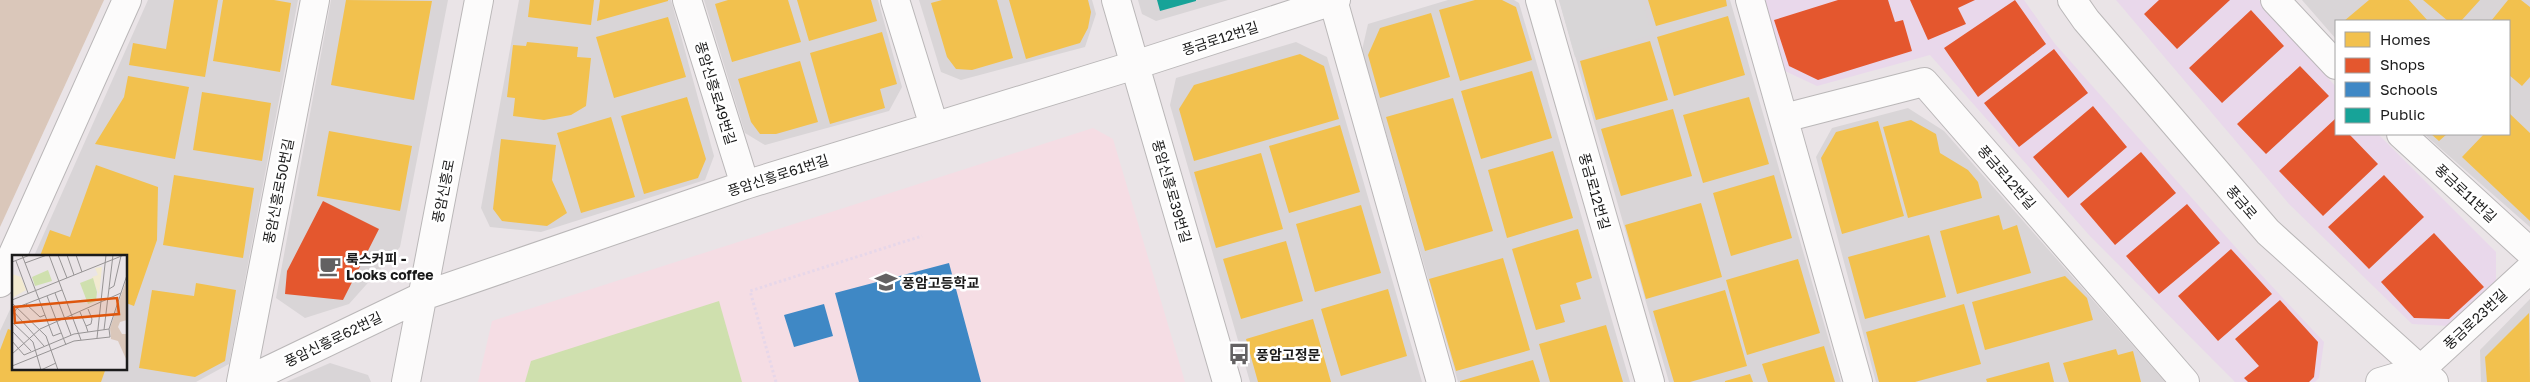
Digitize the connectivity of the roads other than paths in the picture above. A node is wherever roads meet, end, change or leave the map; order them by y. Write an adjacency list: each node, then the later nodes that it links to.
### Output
1 (127, 0): 19 (street)
2 (315, 0): 25 (street, 풍암신흥로50번길)
3 (479, 0): 23 (street, 풍암신흥로)
4 (687, 0): 17 (street, 풍암신흥로49번길)
5 (895, 0): 15 (street)
6 (1116, 0): 13 (street, 풍암신흥로39번길)
7 (1334, 0): 13 (street, 풍금로12번길); 28 (street, 풍금로12번길)
8 (1540, 0): 29 (street, 풍금로12번길)
9 (1750, 0): 14 (street)
10 (2072, 0): 24 (street, 풍금로)
11 (2275, 0): 12 (street)
12 (2335, 64)
13 (1136, 66): 15 (street, 풍암신흥로61번길); 27 (street, 풍암신흥로39번길)
14 (1784, 118): 30 (street); 31 (street, 풍금로12번길)
15 (934, 126): 17 (street, 풍암신흥로61번길)
16 (2402, 135): 18 (street, 풍금로11번길)
17 (745, 185): 23 (street, 풍암신흥로61번길)
18 (2530, 252)
19 (13, 255)
20 (12, 256): 22 (street)
21 (2530, 269): 24 (street, 풍금로23번길)
22 (0, 283)
23 (423, 296): 25 (street, 풍암신흥로62번길); 26 (street, 풍암신흥로)
24 (2427, 376): 32 (street)
25 (242, 382)
26 (406, 382)
27 (1228, 382)
28 (1441, 382)
29 (1650, 382)
30 (1858, 382)
31 (2185, 382)
32 (2380, 382)

